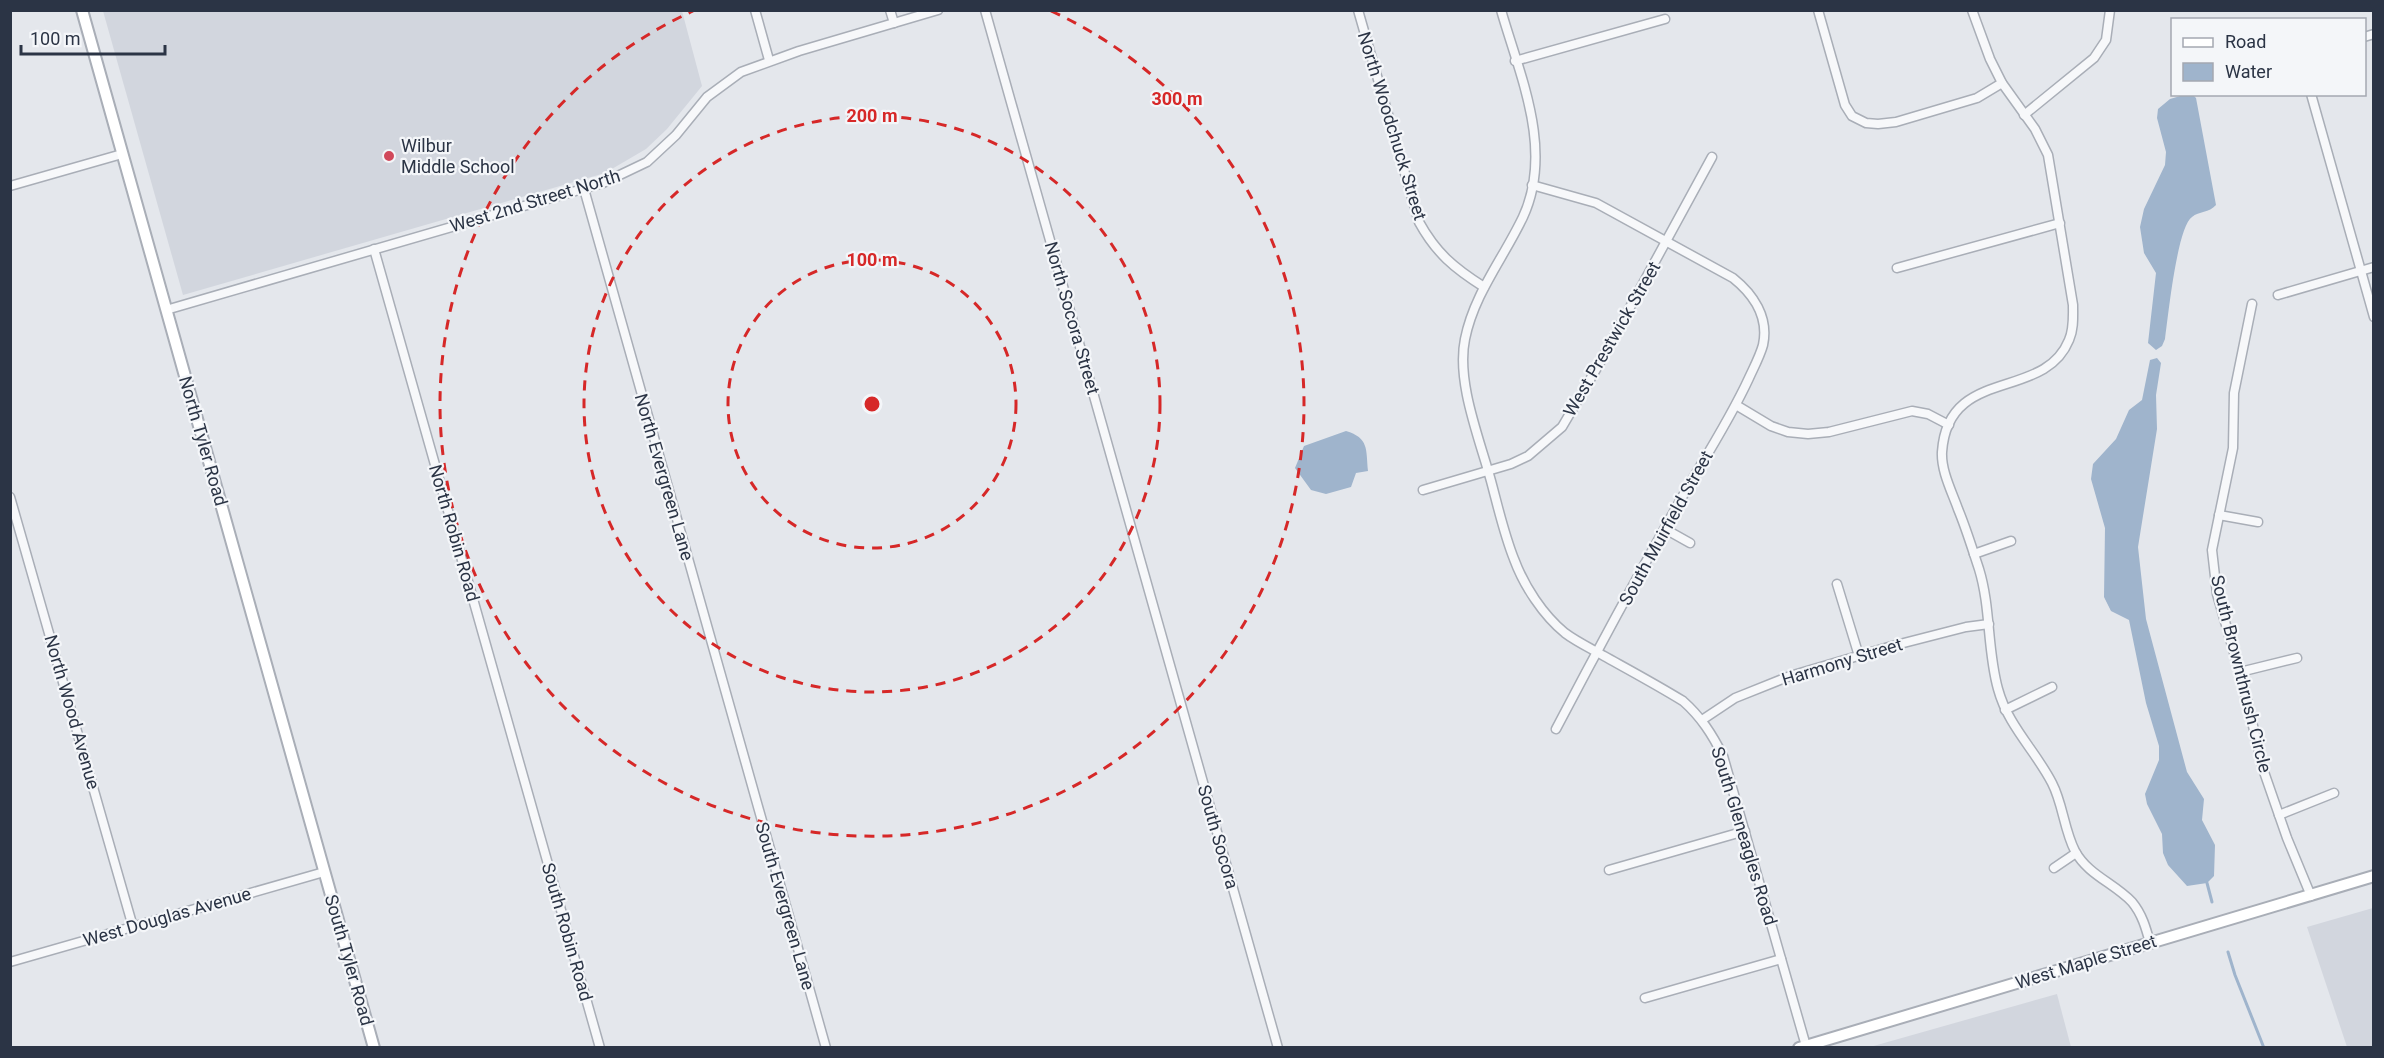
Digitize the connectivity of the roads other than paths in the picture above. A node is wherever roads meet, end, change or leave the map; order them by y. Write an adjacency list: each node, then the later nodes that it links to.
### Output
1 (82, 10): 18 (main road, North Tyler Road)
2 (755, 10): 13 (street)
3 (890, 10): 12 (street)
4 (938, 10): 12 (street, West 2nd Street North)
5 (985, 10): 47 (street, North Socora Street)
6 (1358, 10): 29 (street, North Woodchuck Street)
7 (1501, 10): 14 (street, South Gleneagles Road)
8 (1818, 10): 15 (street)
9 (1972, 10): 15 (street)
10 (2110, 10): 17 (street)
11 (1665, 19): 14 (street)
12 (894, 23): 13 (street, West 2nd Street North)
13 (769, 60): 22 (street, West 2nd Street North)
14 (1515, 62): 20 (street, South Gleneagles Road)
15 (2002, 83): 17 (street)
16 (2312, 96): 28 (street)
17 (2024, 115): 23 (street)
18 (122, 154): 21 (street); 32 (main road, North Tyler Road)
19 (1712, 157): 24 (street, West Prestwick Street)
20 (1532, 185): 24 (street, South Muirfield Street); 29 (street, South Gleneagles Road)
21 (10, 186)
22 (584, 189): 25 (street, West 2nd Street North); 56 (street, North Evergreen Lane)
23 (2060, 223): 27 (street); 35 (street)
24 (1667, 241): 34 (street, South Muirfield Street); 36 (street, West Prestwick Street)
25 (374, 249): 32 (street, West 2nd Street North); 59 (street, North Robin Road)
26 (2373, 267): 28 (street)
27 (1897, 268)
28 (2361, 272): 30 (street); 33 (street)
29 (1484, 287): 36 (street, South Gleneagles Road)
30 (2278, 295)
31 (2252, 304): 39 (street, South Brownthrush Circle)
32 (166, 310): 64 (main road, North Tyler Road)
33 (2373, 317)
34 (1736, 405): 35 (street); 41 (street, South Muirfield Street)
35 (1949, 425): 44 (street)
36 (1488, 470): 37 (street, West Prestwick Street); 48 (street, South Gleneagles Road)
37 (1424, 490)
38 (10, 497): 67 (street, North Wood Avenue)
39 (2219, 515): 40 (street); 51 (street, South Brownthrush Circle)
40 (2258, 522)
41 (1665, 529): 43 (street); 48 (street, South Muirfield Street)
42 (2011, 541): 44 (street)
43 (1690, 543)
44 (1974, 554): 46 (street)
45 (1837, 584): 49 (street)
46 (1989, 624): 49 (street, Harmony Street); 53 (street)
47 (1158, 626): 76 (street, South Socora)
48 (1597, 652): 54 (street, South Gleneagles Road); 55 (street, South Muirfield Street)
49 (1858, 656): 54 (street, Harmony Street)
50 (2297, 658): 51 (street)
51 (2240, 672): 58 (street, South Brownthrush Circle)
52 (2052, 687): 53 (street)
53 (2005, 710): 61 (street)
54 (1702, 720): 60 (street, South Gleneagles Road)
55 (1556, 729)
56 (745, 765): 75 (street, South Evergreen Lane)
57 (2334, 793): 58 (street)
58 (2279, 815): 66 (street, South Brownthrush Circle)
59 (534, 817): 74 (street, South Robin Road)
60 (1745, 831): 63 (street); 69 (street, South Gleneagles Road)
61 (2076, 853): 62 (street); 68 (street)
62 (2054, 868)
63 (1609, 870)
64 (324, 872): 67 (street, West Douglas Avenue); 73 (main road, South Tyler Road)
65 (2373, 876): 66 (main road, West Maple Street)
66 (2311, 896): 68 (main road, West Maple Street)
67 (133, 927): 70 (street, West Douglas Avenue)
68 (2150, 943): 72 (main road, West Maple Street)
69 (1781, 959): 71 (street); 72 (street, South Gleneagles Road)
70 (10, 962)
71 (1645, 998)
72 (1802, 1046)
73 (374, 1047)
74 (600, 1047)
75 (826, 1047)
76 (1278, 1047)

